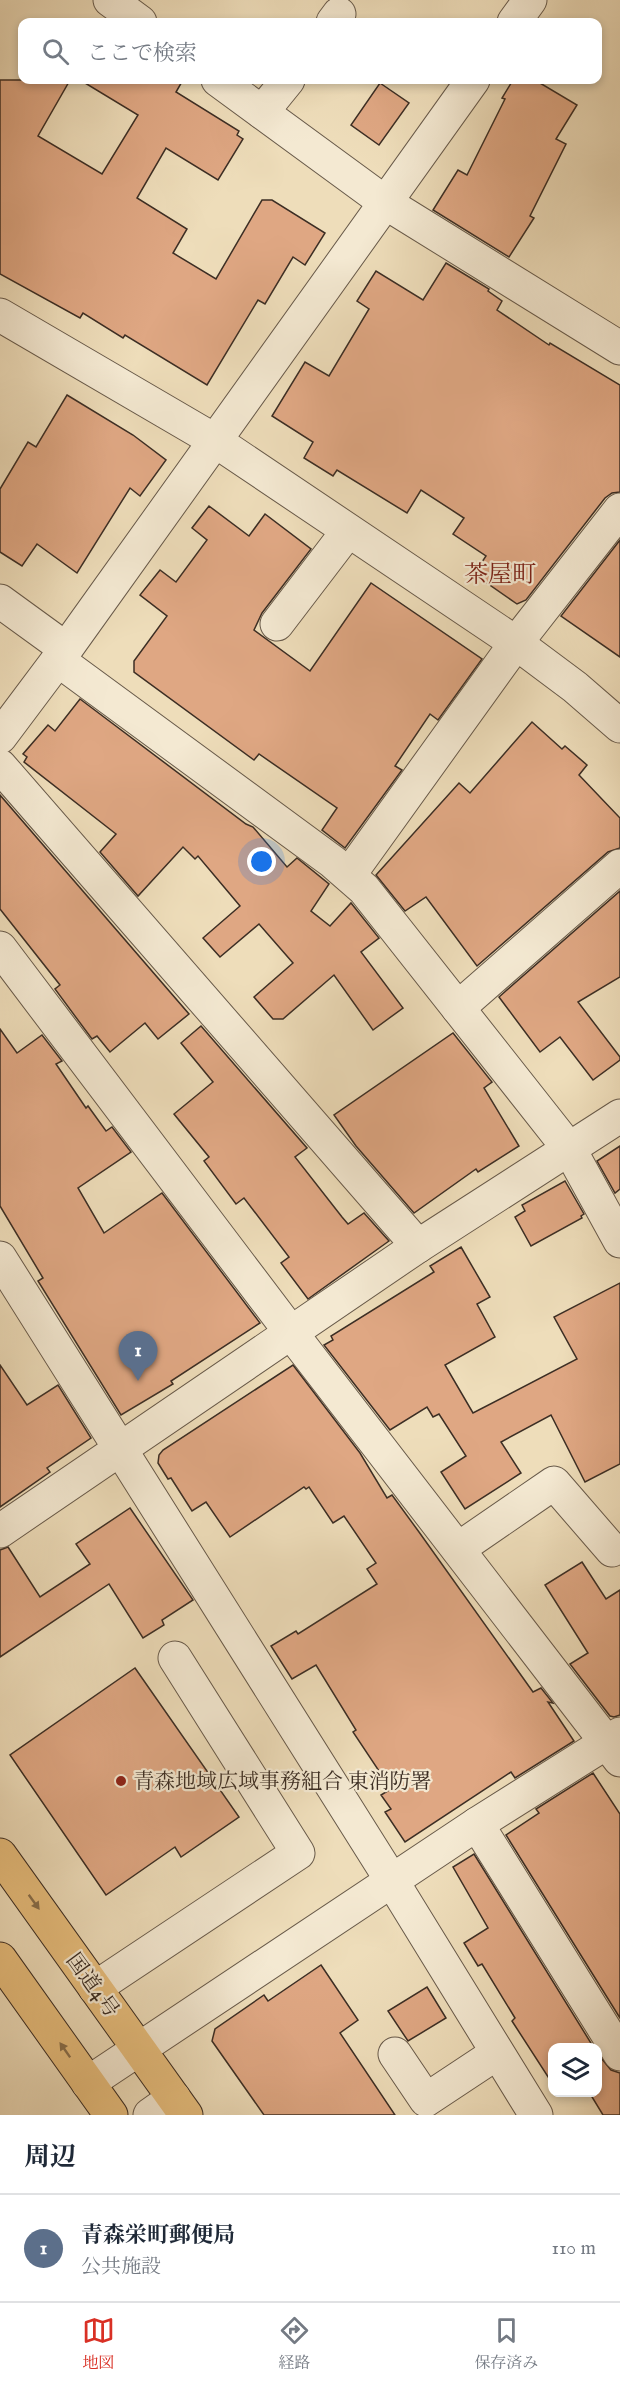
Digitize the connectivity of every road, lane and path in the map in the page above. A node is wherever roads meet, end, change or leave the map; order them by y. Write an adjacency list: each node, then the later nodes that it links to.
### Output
1 (110, 0): 3 (street)
2 (530, 0): 4 (street)
3 (135, 18)
4 (517, 18)
5 (224, 84): 8 (street)
6 (285, 84): 8 (street)
7 (470, 84): 9 (street)
8 (262, 112): 9 (street)
9 (386, 203): 11 (street); 12 (street)
10 (0, 315): 12 (street)
11 (620, 348)
12 (214, 440): 14 (street); 18 (street)
13 (620, 510): 17 (street)
14 (348, 531): 16 (street); 17 (street)
15 (0, 601): 18 (street)
16 (277, 624)
17 (516, 643): 19 (street); 23 (street)
18 (62, 655): 20 (street); 23 (street)
19 (620, 726)
20 (0, 737)
21 (0, 766): 29 (street)
22 (620, 866): 25 (street)
23 (349, 875): 25 (street)
24 (0, 948): 31 (street)
25 (458, 1008): 27 (street)
26 (620, 1116): 27 (street)
27 (570, 1150): 28 (street); 29 (street)
28 (620, 1241)
29 (418, 1246): 31 (street)
30 (0, 1258): 32 (street)
31 (292, 1334): 32 (street); 34 (street)
32 (119, 1449): 33 (street); 40 (street)
33 (0, 1531)
34 (458, 1549): 35 (street); 37 (street)
35 (612, 1551)
36 (175, 1659): 42 (street)
37 (616, 1746): 38 (street)
38 (477, 1824): 40 (street); 46 (street)
39 (0, 1855): 42 (highway, 国道4号, one-way to 42)
40 (392, 1881): 43 (street); 44 (street)
41 (0, 1959): 47 (highway, one-way to 41)
42 (95, 1988): 43 (highway, 国道4号)
43 (138, 2048): 47 (street); 49 (highway, 国道4号)
44 (497, 2053): 48 (street); 51 (street)
45 (395, 2054): 48 (street)
46 (620, 2054)
47 (88, 2083): 50 (highway)
48 (423, 2107)
49 (170, 2109)
50 (111, 2115)
51 (536, 2115)

